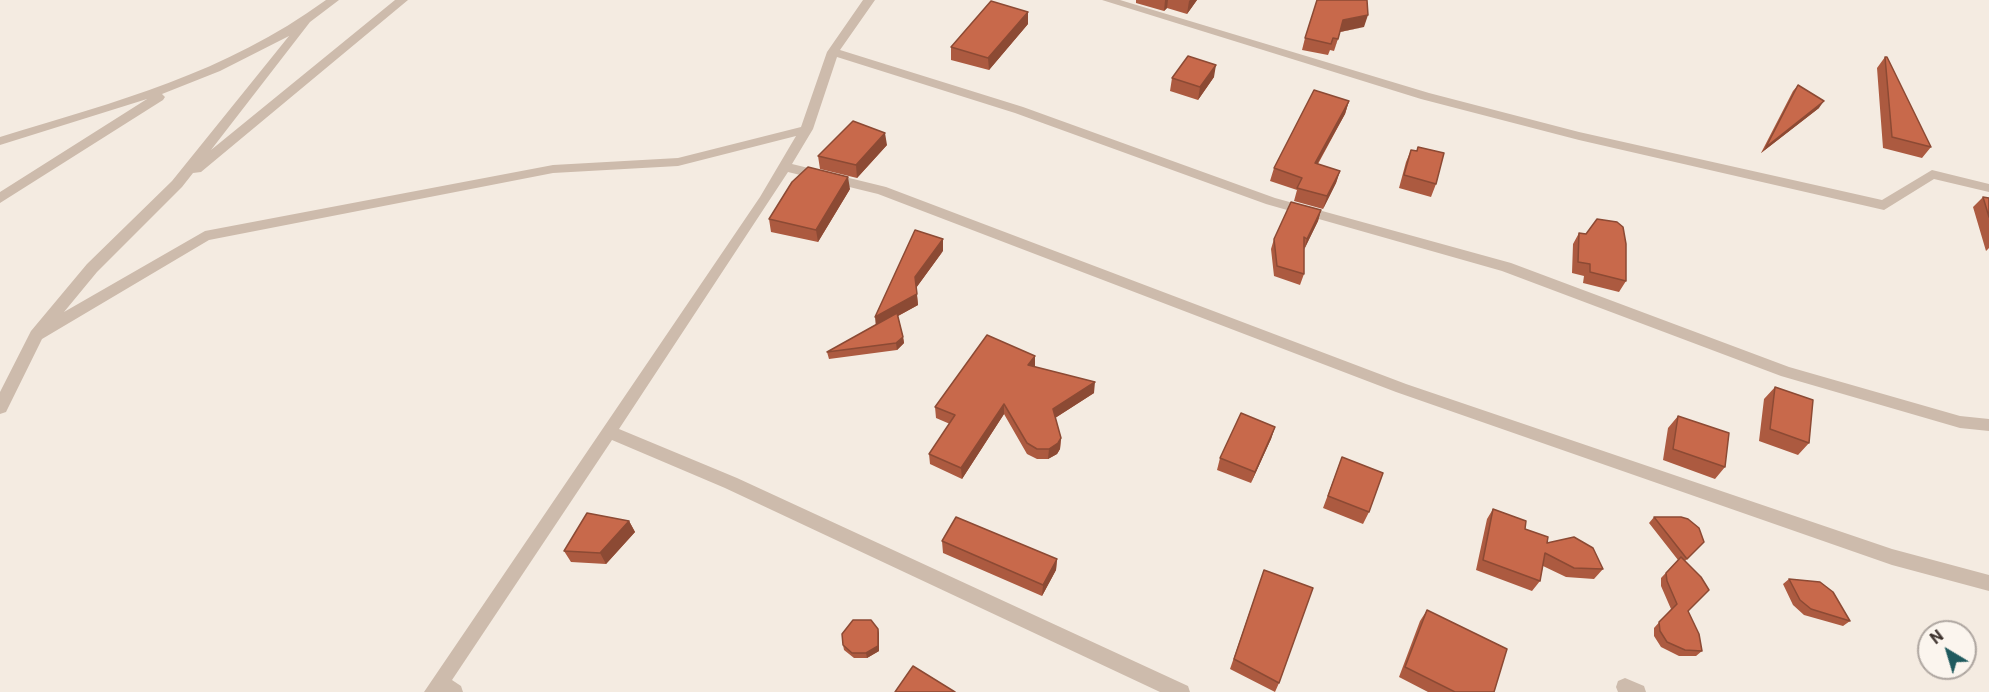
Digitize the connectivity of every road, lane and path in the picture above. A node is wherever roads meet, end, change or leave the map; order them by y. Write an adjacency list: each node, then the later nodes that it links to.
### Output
1 (333, 0): 5 (street)
2 (402, 0): 11 (street)
3 (869, 0): 6 (street)
4 (1108, 0): 12 (street)
5 (304, 23): 7 (street); 11 (street)
6 (833, 52): 8 (street); 16 (street)
7 (177, 85): 9 (street); 13 (street)
8 (806, 130): 10 (street); 14 (street)
9 (0, 141)
10 (785, 166): 17 (street); 18 (street)
11 (177, 184): 14 (street)
12 (1989, 188)
13 (0, 198)
14 (36, 335): 15 (street)
15 (0, 408)
16 (1989, 424)
17 (609, 432): 19 (street); 20 (street)
18 (1989, 583)
19 (442, 688)
20 (1181, 692)

